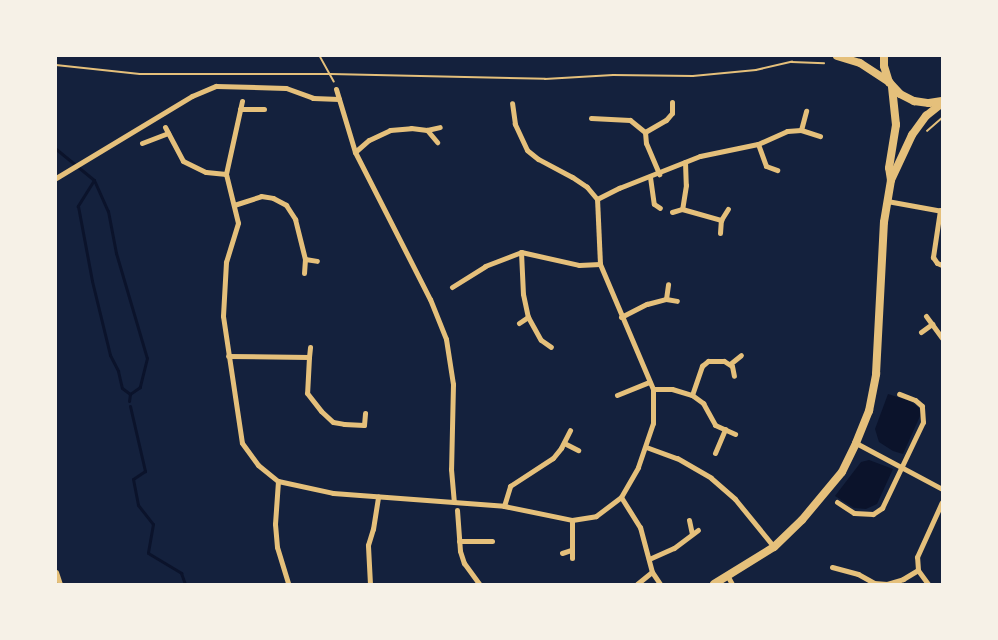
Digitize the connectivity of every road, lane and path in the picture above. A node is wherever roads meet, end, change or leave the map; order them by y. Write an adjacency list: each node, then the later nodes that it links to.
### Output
1 (320, 56): 6 (path)
2 (837, 56): 7 (main road)
3 (884, 56): 7 (main road)
4 (824, 63): 6 (path)
5 (56, 65): 6 (path)
6 (331, 74): 8 (path)
7 (891, 84): 12 (main road); 37 (main road)
8 (336, 89): 9 (street)
9 (339, 99): 30 (street); 36 (street)
10 (242, 101): 15 (street)
11 (672, 102): 25 (street)
12 (942, 102): 37 (main road)
13 (512, 103): 38 (street)
14 (264, 108): 15 (street)
15 (240, 109): 33 (street)
16 (597, 109): 18 (street)
17 (806, 111): 23 (street)
18 (600, 117): 19 (street); 25 (street)
19 (591, 118)
20 (942, 118): 24 (path)
21 (440, 127): 22 (street)
22 (427, 130): 27 (street); 30 (street)
23 (801, 130): 26 (street); 29 (street)
24 (926, 131)
25 (645, 132): 34 (street)
26 (820, 136)
27 (437, 142)
28 (142, 144): 33 (street)
29 (758, 144): 31 (street); 32 (street)
30 (355, 152): 90 (street)
31 (685, 162): 34 (street); 42 (street)
32 (777, 170)
33 (226, 174): 40 (street)
34 (659, 174): 35 (street)
35 (650, 177): 38 (street); 41 (street)
36 (56, 178)
37 (891, 180): 39 (main road)
38 (597, 199): 51 (street)
39 (887, 201): 44 (street); 81 (main road)
40 (234, 205): 49 (street); 68 (street)
41 (660, 208)
42 (682, 209): 45 (street); 46 (street)
43 (728, 209): 46 (street)
44 (941, 211): 52 (street)
45 (672, 212)
46 (721, 220): 47 (street)
47 (720, 233)
48 (521, 252): 51 (street); 55 (street); 59 (street)
49 (305, 259): 50 (street); 53 (street)
50 (317, 261)
51 (600, 264): 60 (street)
52 (942, 265)
53 (304, 273)
54 (668, 284): 56 (street)
55 (452, 287)
56 (666, 299): 57 (street); 60 (street)
57 (677, 301)
58 (926, 316): 62 (street)
59 (528, 317): 61 (street); 66 (street)
60 (621, 317): 72 (street)
61 (519, 323)
62 (932, 324): 63 (street); 64 (street)
63 (921, 333)
64 (942, 338)
65 (310, 347): 69 (street)
66 (551, 348)
67 (741, 355): 70 (street)
68 (228, 356): 69 (street); 86 (street)
69 (309, 357): 76 (street)
70 (730, 364): 71 (street); 75 (street)
71 (734, 376)
72 (652, 386): 74 (street); 75 (street); 82 (street)
73 (899, 394): 85 (street)
74 (617, 395)
75 (692, 395): 77 (street)
76 (365, 414)
77 (725, 429): 79 (street); 84 (street)
78 (570, 430): 80 (street)
79 (735, 434)
80 (564, 443): 83 (street); 93 (street)
81 (856, 443): 85 (street); 99 (main road)
82 (646, 447): 89 (street); 99 (street)
83 (579, 450)
84 (715, 453)
85 (901, 467): 87 (street); 91 (street)
86 (278, 481): 88 (street); 110 (street)
87 (942, 489)
88 (378, 496): 90 (street); 111 (street)
89 (621, 497): 95 (street); 103 (street)
90 (454, 501): 93 (street)
91 (837, 502)
92 (942, 502): 105 (street)
93 (504, 506): 95 (street)
94 (457, 510): 97 (street)
95 (572, 520): 100 (street)
96 (689, 520): 103 (street)
97 (459, 541): 98 (street); 112 (street)
98 (492, 541)
99 (774, 547): 108 (main road)
100 (571, 549): 101 (street); 102 (street)
101 (562, 553)
102 (572, 558)
103 (649, 559): 107 (street)
104 (832, 567): 105 (street)
105 (918, 570): 117 (street)
106 (56, 572): 109 (street)
107 (652, 572): 113 (street); 114 (street)
108 (727, 575): 115 (main road); 116 (street)
109 (60, 585)
110 (288, 585)
111 (370, 585)
112 (479, 585)
113 (637, 585)
114 (660, 585)
115 (714, 585)
116 (732, 585)
117 (928, 585)

